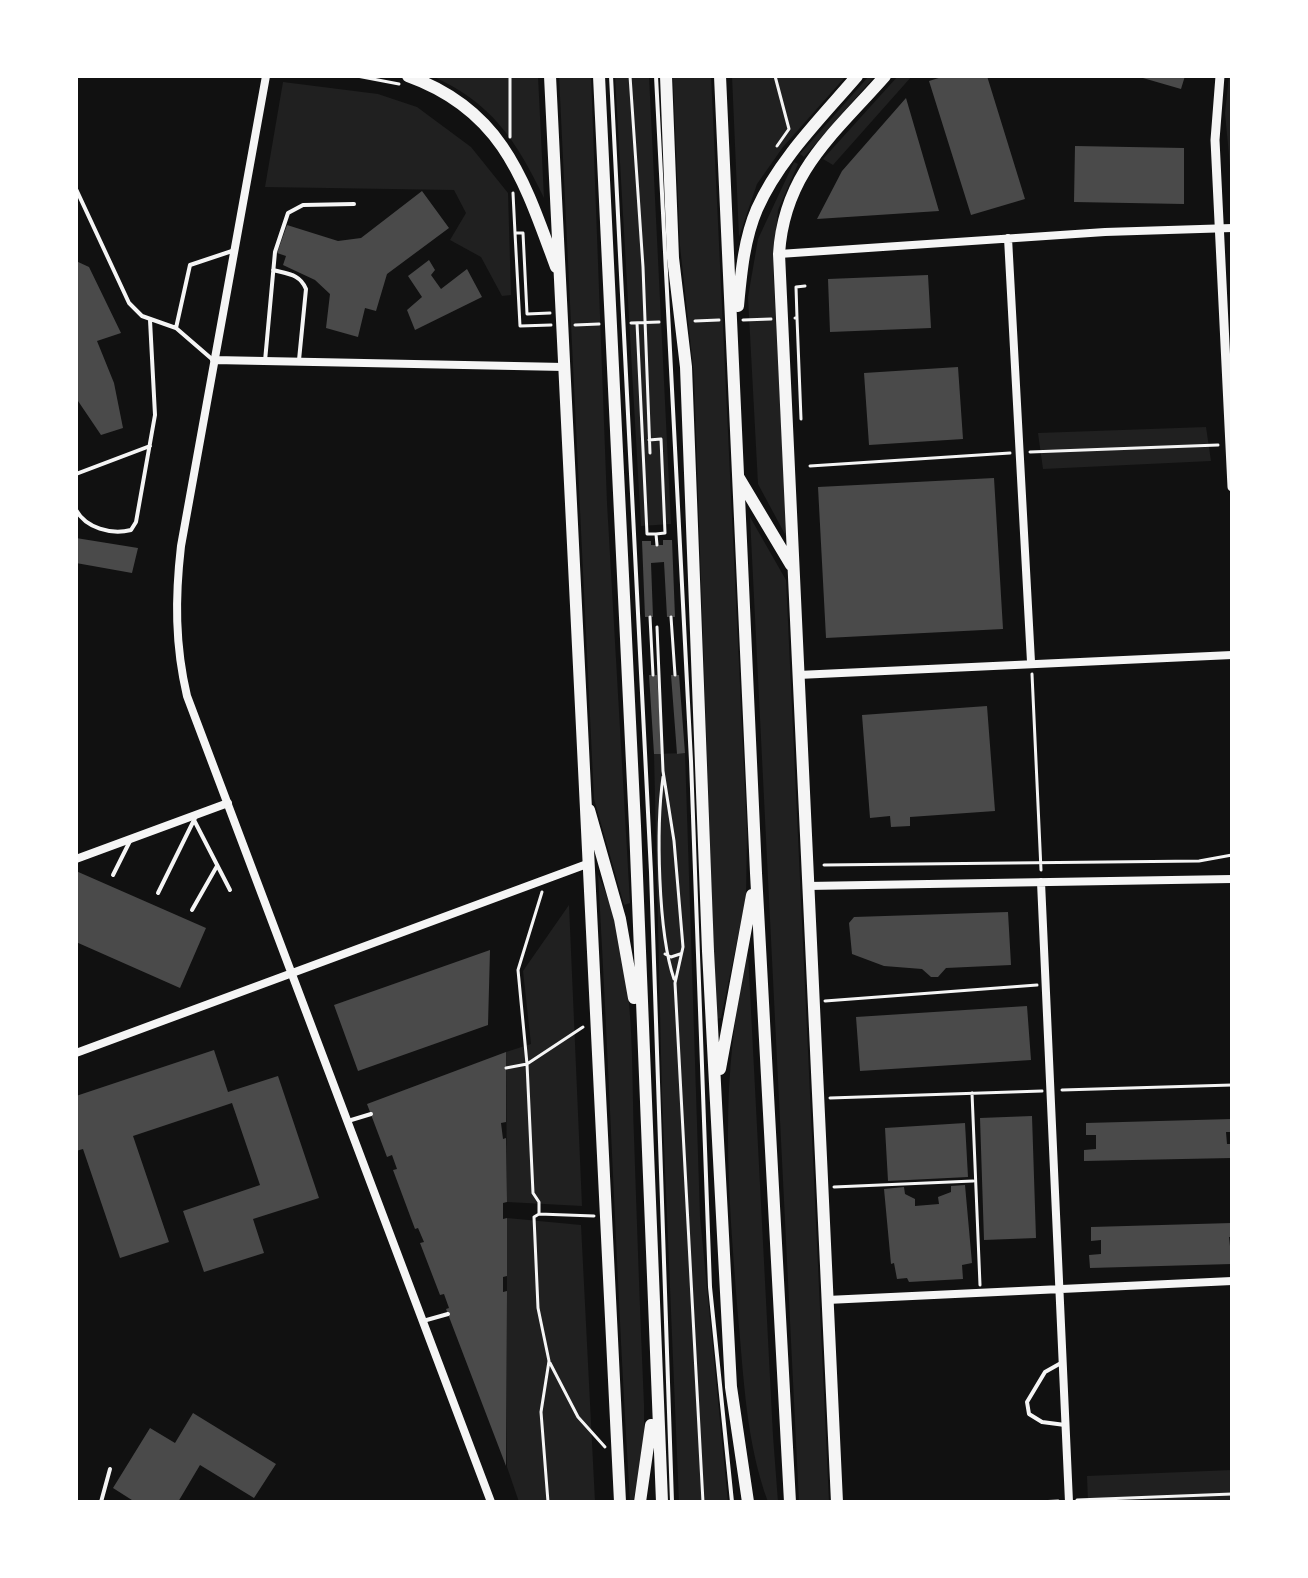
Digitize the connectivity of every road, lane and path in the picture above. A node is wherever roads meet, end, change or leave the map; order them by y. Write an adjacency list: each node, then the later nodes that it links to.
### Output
1 (266, 76): 25 (street)
2 (357, 76): 15 (path)
3 (510, 76): 17 (path)
4 (550, 76): 28 (main road)
5 (599, 76): 92 (main road)
6 (611, 76): 128 (lane)
7 (630, 76): 47 (path)
8 (656, 76): 130 (lane)
9 (666, 76): 101 (main road)
10 (720, 76): 41 (main road)
11 (775, 76): 16 (path)
12 (857, 76): 41 (main road)
13 (885, 76): 26 (main road)
14 (1220, 76): 22 (street)
15 (405, 80): 17 (main road)
16 (777, 146)
17 (511, 157): 28 (main road)
18 (77, 192): 32 (lane)
19 (354, 204): 27 (lane)
20 (514, 209): 23 (path)
21 (1232, 228): 22 (street)
22 (1218, 229): 24 (street); 52 (street)
23 (515, 233): 30 (path); 39 (path)
24 (1008, 238): 26 (street); 61 (street)
25 (235, 250): 40 (lane); 42 (street)
26 (779, 254): 56 (main road)
27 (273, 270): 43 (lane); 44 (lane)
28 (560, 278): 30 (main road)
29 (805, 286): 31 (path)
30 (561, 312): 45 (main road)
31 (797, 318): 34 (path); 46 (path)
32 (150, 320): 40 (lane); 48 (lane)
33 (724, 320): 35 (path)
34 (739, 320)
35 (681, 321)
36 (666, 322): 38 (path)
37 (622, 323): 38 (path)
38 (637, 323): 54 (path)
39 (608, 324)
40 (176, 328): 42 (lane)
41 (734, 349): 51 (main road)
42 (214, 360): 43 (street); 67 (street)
43 (265, 361): 44 (street)
44 (299, 362): 45 (street)
45 (564, 367): 66 (main road)
46 (801, 426)
47 (649, 440): 49 (path); 54 (path)
48 (150, 446): 50 (lane); 53 (lane)
49 (650, 453)
50 (76, 474)
51 (738, 475): 56 (main road); 76 (main road)
52 (1232, 487)
53 (76, 510)
54 (656, 534): 55 (path)
55 (657, 545)
56 (793, 569): 64 (main road)
57 (650, 617): 62 (path)
58 (671, 617): 63 (path)
59 (657, 627): 65 (path)
60 (1232, 655): 61 (street)
61 (1031, 662): 64 (street); 72 (path)
62 (653, 675)
63 (675, 675)
64 (798, 675): 81 (main road)
65 (663, 771): 85 (path); 86 (path)
66 (583, 791): 73 (main road); 92 (main road)
67 (228, 803): 68 (street); 87 (street)
68 (196, 817): 69 (street); 75 (lane); 83 (lane)
69 (131, 839): 71 (street); 77 (lane)
70 (1232, 855): 72 (path)
71 (76, 859)
72 (1041, 861): 74 (path); 80 (path)
73 (587, 864): 78 (street); 106 (main road)
74 (824, 865)
75 (217, 866): 82 (lane); 84 (lane)
76 (756, 873): 101 (main road); 133 (main road)
77 (113, 875)
78 (546, 879): 87 (street); 94 (path)
79 (1232, 879): 80 (street)
80 (1041, 882): 81 (street); 89 (street)
81 (807, 886): 90 (main road)
82 (230, 890)
83 (158, 893)
84 (192, 910)
85 (665, 954): 86 (path); 88 (path)
86 (682, 954): 88 (path)
87 (293, 972): 93 (street); 102 (street)
88 (675, 983): 129 (path)
89 (1046, 985): 90 (path); 97 (street)
90 (813, 1002): 99 (main road)
91 (586, 1025): 94 (path)
92 (642, 1048): 115 (main road)
93 (76, 1053)
94 (527, 1064): 95 (path); 105 (path)
95 (506, 1068)
96 (1232, 1085): 97 (path)
97 (1050, 1090): 98 (path); 108 (street)
98 (972, 1093): 99 (path); 103 (path)
99 (818, 1098): 104 (main road)
100 (371, 1114): 102 (lane)
101 (716, 1116): 118 (main road)
102 (348, 1121): 112 (street)
103 (973, 1181): 104 (path); 109 (path)
104 (822, 1187): 110 (main road)
105 (539, 1214): 106 (path); 113 (path)
106 (606, 1217): 125 (main road)
107 (1232, 1281): 108 (street)
108 (1059, 1288): 109 (street); 114 (street)
109 (980, 1292): 110 (street)
110 (827, 1300): 134 (main road)
111 (448, 1314): 112 (lane)
112 (423, 1321): 123 (street)
113 (549, 1361): 117 (path); 124 (path)
114 (1063, 1362): 116 (street); 116 (lane)
115 (655, 1370): 126 (main road); 127 (main road)
116 (1065, 1425): 121 (street)
117 (605, 1447)
118 (740, 1448): 131 (main road); 132 (main road)
119 (110, 1469): 122 (lane)
120 (1232, 1494): 121 (path)
121 (1069, 1501): 135 (path)
122 (101, 1502)
123 (491, 1502)
124 (548, 1502)
125 (620, 1502)
126 (640, 1502)
127 (662, 1502)
128 (672, 1502)
129 (703, 1502)
130 (732, 1502)
131 (748, 1502)
132 (757, 1502)
133 (790, 1502)
134 (837, 1502)
135 (1038, 1502)

